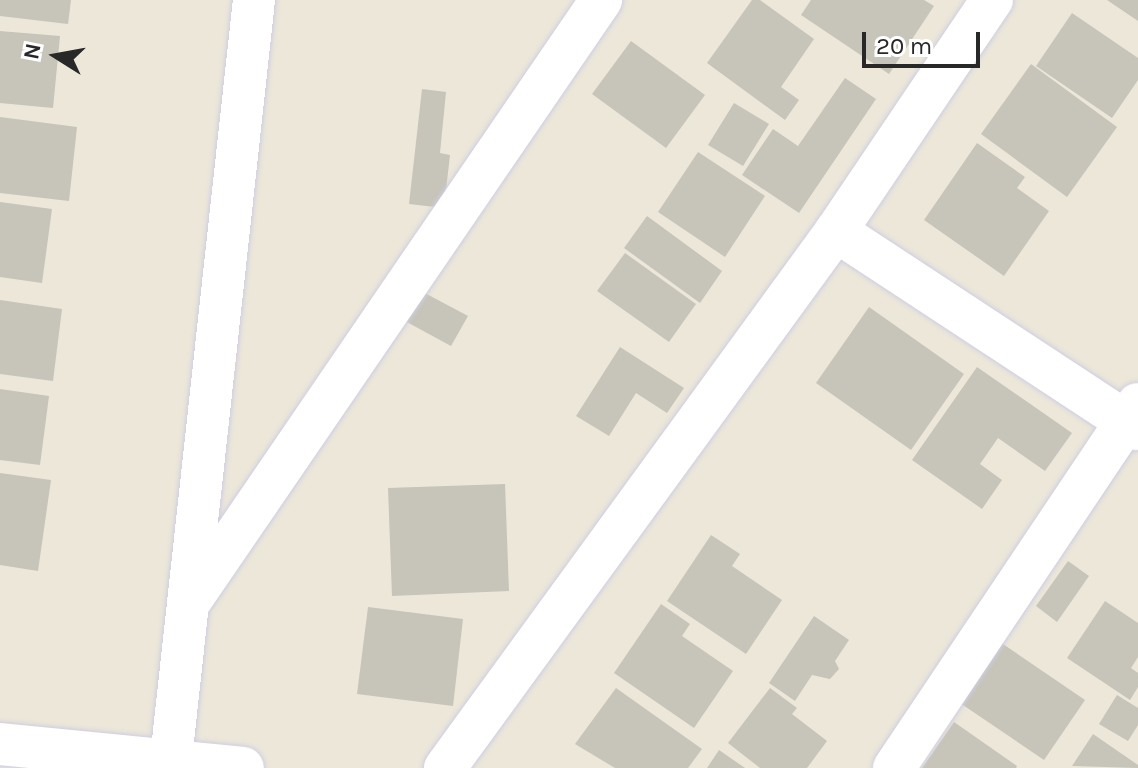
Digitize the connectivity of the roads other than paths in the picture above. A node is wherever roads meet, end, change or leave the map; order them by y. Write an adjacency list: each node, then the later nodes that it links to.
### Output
1 (254, 0): 6 (street)
2 (601, 0): 6 (street)
3 (992, 0): 4 (street)
4 (836, 231): 5 (street); 10 (street)
5 (1134, 418): 11 (street)
6 (188, 604): 8 (street)
7 (0, 744): 8 (street)
8 (171, 764): 9 (street)
9 (243, 768)
10 (445, 768)
11 (894, 768)

